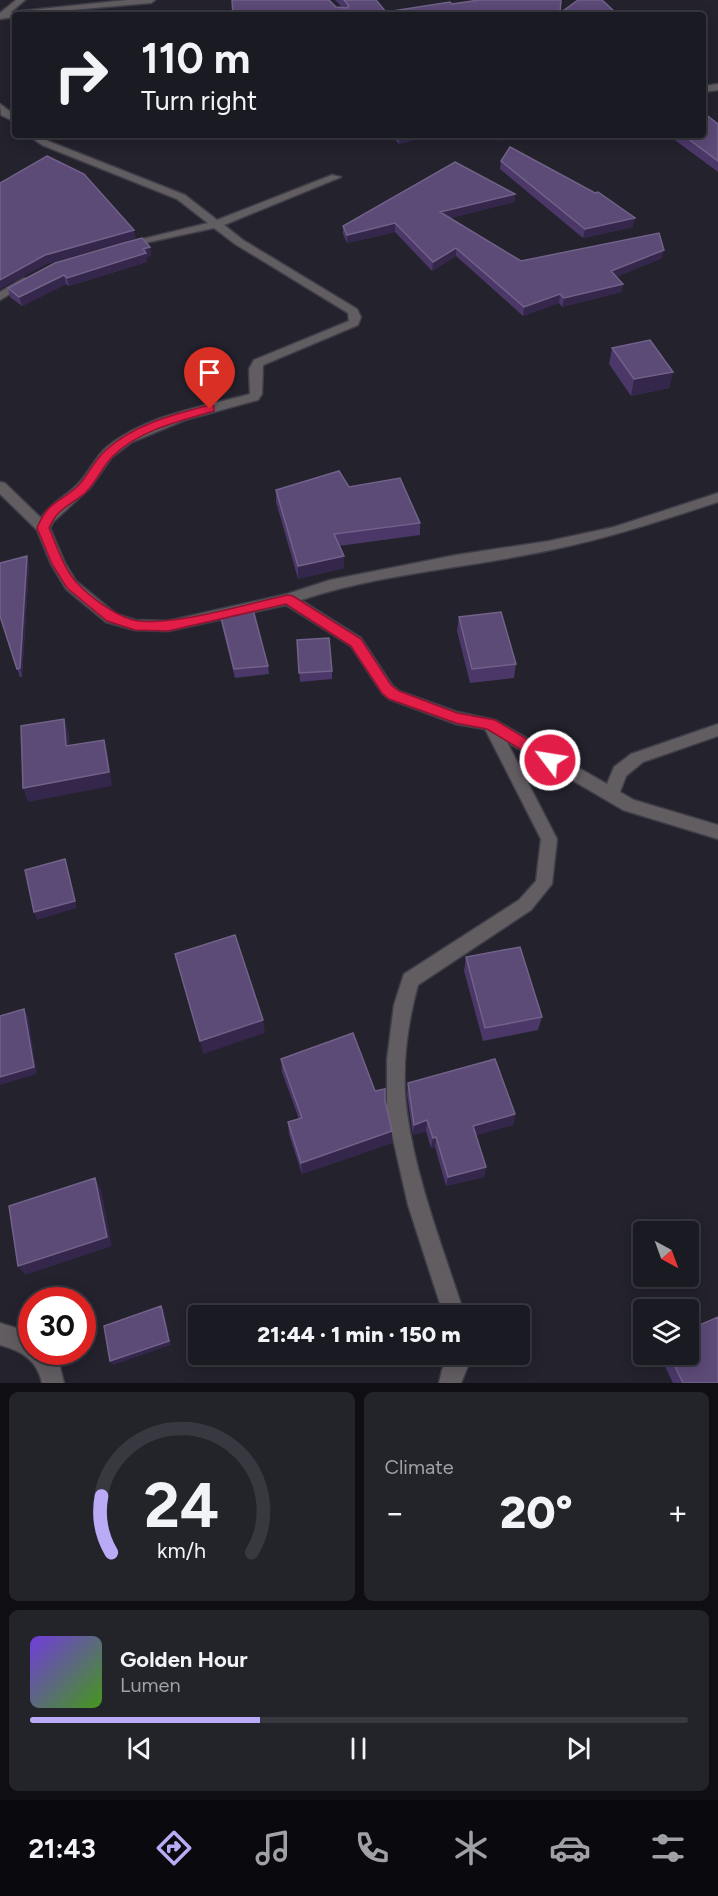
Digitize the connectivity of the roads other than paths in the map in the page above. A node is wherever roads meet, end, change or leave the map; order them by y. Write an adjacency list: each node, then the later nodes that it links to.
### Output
1 (21, 0): 4 (street)
2 (151, 0): 3 (street)
3 (38, 12)
4 (0, 16)
5 (0, 107): 6 (street)
6 (12, 117)
7 (38, 138): 9 (street)
8 (336, 177): 9 (street)
9 (214, 225): 10 (street); 15 (street)
10 (118, 248)
11 (34, 276): 12 (street)
12 (0, 297)
13 (0, 486): 15 (street)
14 (718, 497): 16 (street)
15 (43, 528): 16 (street)
16 (288, 599): 17 (street)
17 (490, 724): 19 (street); 21 (street)
18 (718, 730): 19 (street)
19 (610, 795): 20 (street)
20 (718, 832)
21 (450, 1305)
22 (0, 1334): 23 (street)
23 (18, 1339)
24 (48, 1365): 26 (street)
25 (456, 1365): 27 (street)
26 (53, 1383)
27 (450, 1383)

